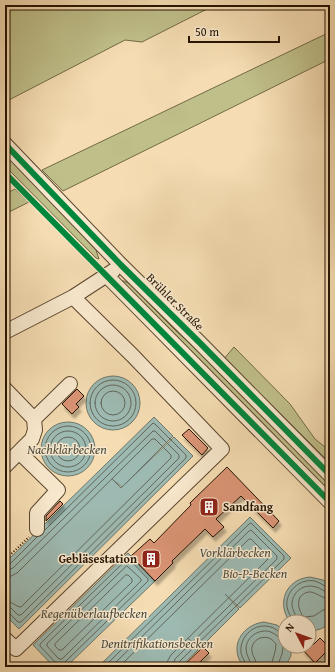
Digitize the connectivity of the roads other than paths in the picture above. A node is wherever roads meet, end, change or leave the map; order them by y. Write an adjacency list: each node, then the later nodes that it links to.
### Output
1 (5, 144): 2 (street, Brühler Straße)
2 (122, 265): 3 (street); 11 (street, Brühler Straße)
3 (106, 276): 4 (street); 12 (street)
4 (72, 297): 5 (street); 14 (street)
5 (5, 332)
6 (70, 384): 8 (street)
7 (5, 389): 8 (street)
8 (34, 419): 9 (street)
9 (19, 452): 10 (street); 13 (street)
10 (5, 466)
11 (330, 475)
12 (330, 502)
13 (37, 529)
14 (5, 639)

